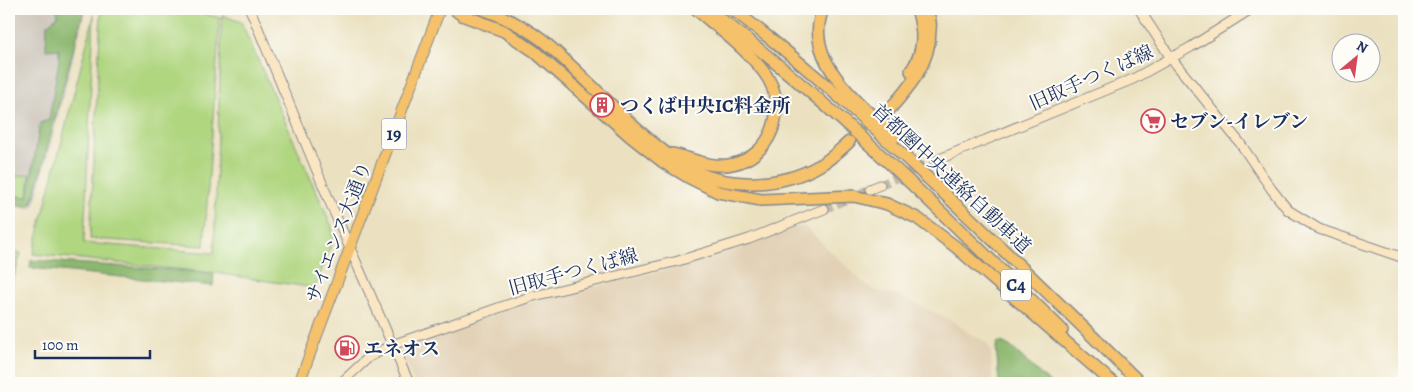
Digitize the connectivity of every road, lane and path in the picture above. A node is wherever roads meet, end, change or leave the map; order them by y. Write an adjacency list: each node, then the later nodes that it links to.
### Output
1 (250, 9): 20 (street)
2 (440, 9): 20 (main road, サイエンス大通り / 19)
3 (454, 9): 17 (highway)
4 (483, 9): 14 (highway)
5 (696, 9): 14 (highway)
6 (708, 9): 27 (highway, 首都圏中央連絡自動車道 / C4)
7 (732, 9): 22 (highway, 首都圏中央連絡自動車道 / C4)
8 (823, 9): 22 (highway)
9 (917, 9): 10 (highway)
10 (926, 9)
11 (1139, 9): 13 (street)
12 (1250, 9): 13 (street, 旧取手つくば線)
13 (1171, 58): 15 (street, 旧取手つくば線); 21 (street)
14 (667, 152): 17 (highway)
15 (937, 160)
16 (880, 185): 18 (street)
17 (709, 187): 27 (highway)
18 (870, 189)
19 (824, 209): 23 (street, 旧取手つくば線)
20 (351, 246): 23 (street); 24 (main road, サイエンス大通り / 19)
21 (1404, 258)
22 (1029, 274): 28 (highway, 首都圏中央連絡自動車道 / C4)
23 (392, 345): 25 (street, 旧取手つくば線); 26 (street)
24 (299, 383)
25 (341, 383)
26 (409, 383)
27 (1114, 383)
28 (1140, 383)

